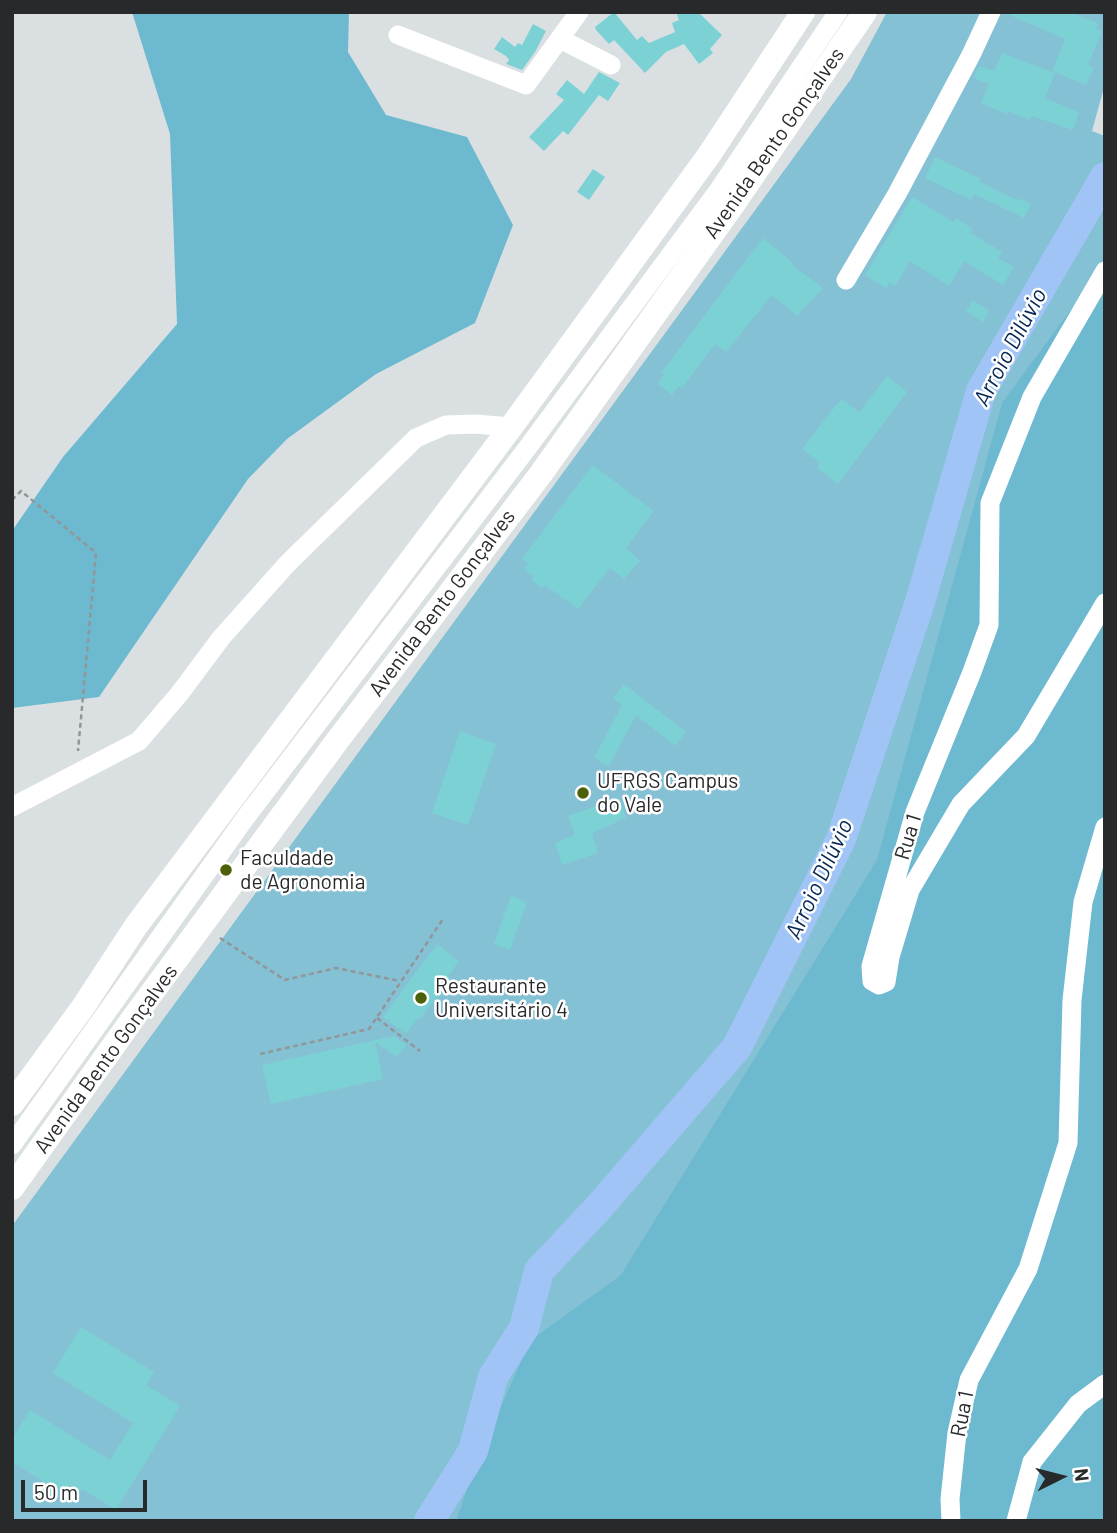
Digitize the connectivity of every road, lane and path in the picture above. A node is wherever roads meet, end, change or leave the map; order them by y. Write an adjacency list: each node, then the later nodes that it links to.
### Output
1 (579, 12): 7 (street)
2 (803, 12): 9 (main road)
3 (838, 12): 10 (street)
4 (865, 12): 27 (main road, Avenida Bento Gonçalves)
5 (991, 12): 12 (street)
6 (398, 34): 7 (street)
7 (560, 38): 8 (street)
8 (611, 65)
9 (657, 226): 10 (street); 13 (main road)
10 (679, 243): 26 (street)
11 (1105, 271): 15 (street, Rua 1)
12 (846, 280)
13 (511, 427): 16 (street); 25 (main road)
14 (12, 500): 16 (path)
15 (1105, 603)
16 (76, 775): 17 (street)
17 (12, 807)
18 (1105, 827): 31 (street, Rua 1)
19 (443, 919): 21 (path)
20 (217, 936): 21 (path)
21 (401, 981): 22 (path)
22 (377, 1018): 23 (path); 24 (path)
23 (420, 1051)
24 (260, 1054)
25 (12, 1104)
26 (12, 1145)
27 (39, 1152): 28 (street); 29 (main road, Avenida Bento Gonçalves)
28 (12, 1172)
29 (12, 1188)
30 (1105, 1384): 32 (street)
31 (951, 1521)
32 (1016, 1521)

